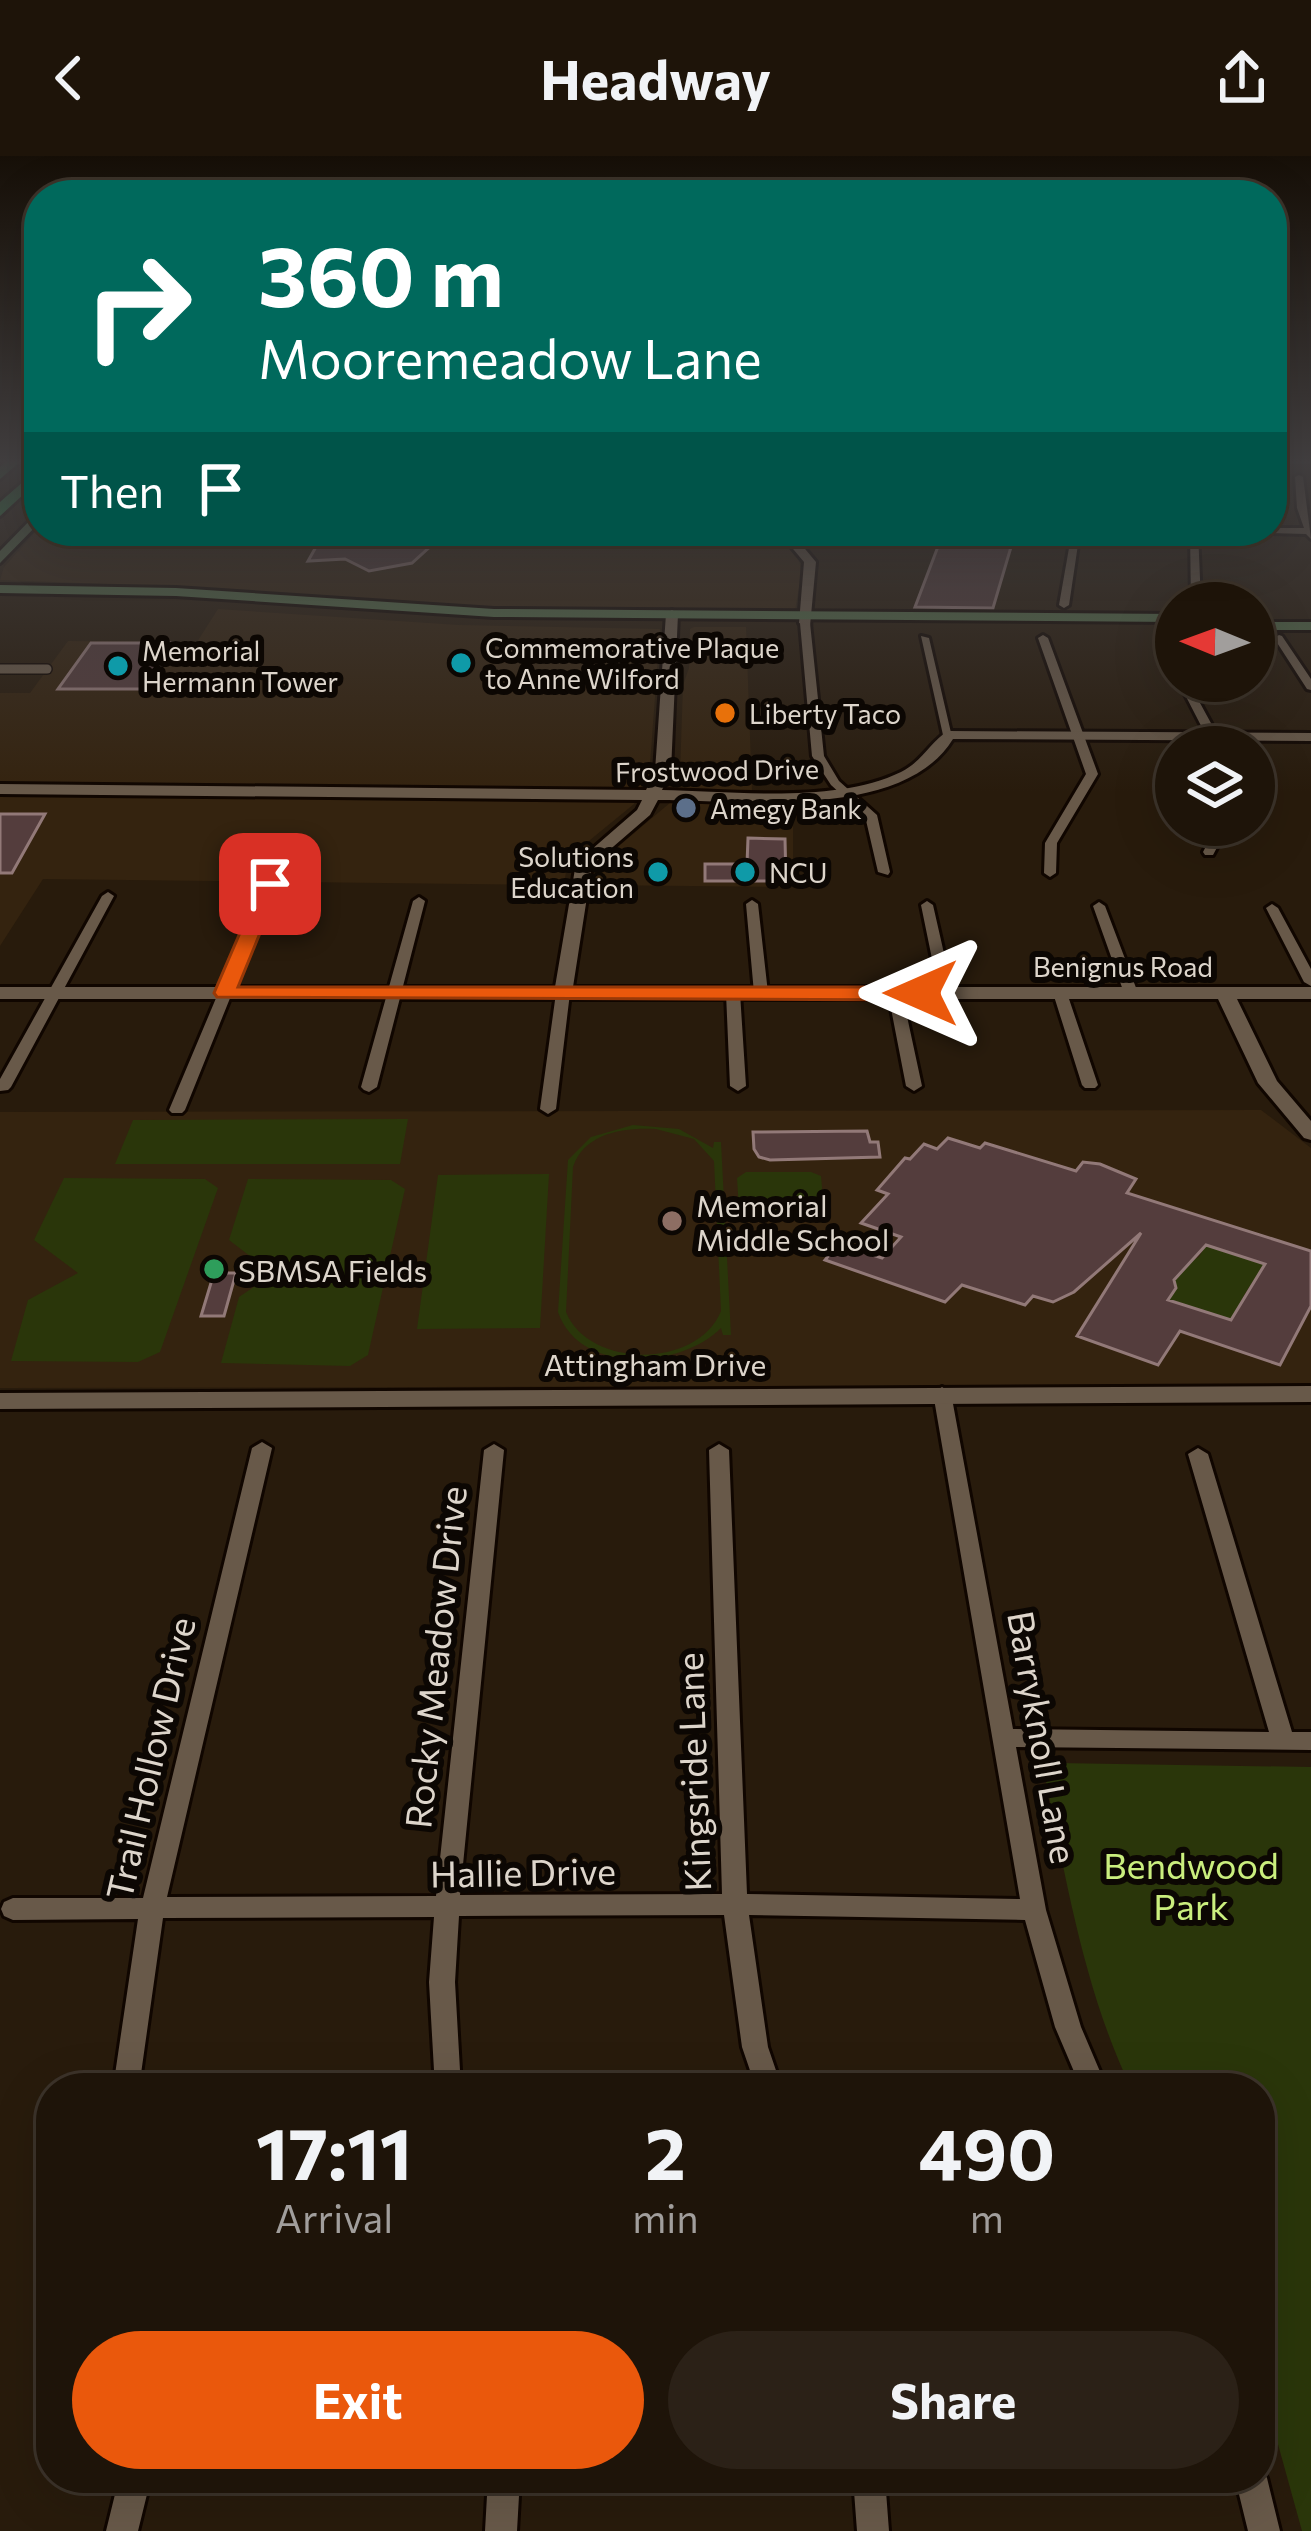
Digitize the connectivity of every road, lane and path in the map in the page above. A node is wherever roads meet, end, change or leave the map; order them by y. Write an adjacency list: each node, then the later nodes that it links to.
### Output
1 (811, 571): 8 (street)
2 (1070, 571): 5 (street)
3 (0, 589): 6 (main road)
4 (0, 601): 9 (main road)
5 (1064, 605)
6 (616, 614): 7 (main road); 9 (main road)
7 (673, 618): 8 (main road); 9 (main road); 26 (street)
8 (805, 619): 10 (main road); 25 (street)
9 (540, 622)
10 (1155, 622)
11 (1275, 622): 12 (main road)
12 (1311, 622)
13 (924, 638): 19 (street)
14 (1043, 638): 20 (street)
15 (1279, 638): 18 (street)
16 (0, 669): 17 (street)
17 (46, 669)
18 (1311, 687)
19 (948, 735): 20 (street); 25 (street, Frostwood Drive)
20 (1082, 736): 22 (street); 30 (street)
21 (1311, 737): 23 (street)
22 (1155, 739)
23 (1275, 739)
24 (0, 789): 26 (street, Frostwood Drive)
25 (846, 792): 26 (street, Frostwood Drive); 29 (street)
26 (652, 796): 43 (street)
27 (1212, 846): 28 (street)
28 (1209, 852)
29 (884, 872)
30 (1050, 873)
31 (270, 884): 41 (street)
32 (108, 896): 40 (street)
33 (419, 901): 42 (street)
34 (752, 904): 45 (street)
35 (927, 905): 47 (street)
36 (1099, 906): 49 (street)
37 (1272, 908): 38 (street)
38 (1311, 982)
39 (0, 993): 40 (street, Benignus Road)
40 (56, 993): 41 (street, Benignus Road); 55 (street)
41 (224, 993): 42 (street, Benignus Road); 58 (street)
42 (395, 993): 43 (street, Benignus Road); 56 (street)
43 (563, 993): 44 (street, Benignus Road); 57 (street)
44 (733, 993): 45 (street, Benignus Road); 53 (street)
45 (761, 993): 46 (street, Benignus Road)
46 (895, 993): 47 (street, Benignus Road); 54 (street)
47 (946, 993): 48 (street, Benignus Road)
48 (1060, 993): 49 (street, Benignus Road); 52 (street)
49 (1131, 993): 50 (street, Benignus Road)
50 (1226, 993): 51 (street, Benignus Road); 59 (street)
51 (1311, 993)
52 (1090, 1085)
53 (738, 1086)
54 (914, 1086)
55 (3, 1087)
56 (369, 1087)
57 (548, 1109)
58 (178, 1110)
59 (1308, 1132)
60 (942, 1393): 61 (street, Attingham Drive); 62 (street, Attingham Drive); 67 (street, Barryknoll Lane)
61 (1311, 1394)
62 (0, 1401)
63 (262, 1448): 73 (street, Trail Hollow Drive)
64 (494, 1450): 71 (street, Rocky Meadow Drive)
65 (719, 1450): 70 (street, Kingsride Lane)
66 (1198, 1454): 68 (street)
67 (1006, 1738): 68 (street); 74 (street, Barryknoll Lane)
68 (1283, 1740): 69 (street)
69 (1311, 1741)
70 (735, 1904): 71 (street, Hallie Drive); 74 (street, Hallie Drive); 77 (street, Kingsride Lane)
71 (447, 1908): 73 (street, Hallie Drive); 76 (street, Rocky Meadow Drive)
72 (13, 1909): 73 (street, Hallie Drive)
73 (152, 1909): 75 (street, Trail Hollow Drive)
74 (1034, 1910): 78 (street, Barryknoll Lane)
75 (128, 2073)
76 (447, 2073)
77 (764, 2073)
78 (1088, 2073)
79 (131, 2493): 83 (street)
80 (503, 2493): 84 (street)
81 (870, 2493): 85 (street)
82 (1255, 2493): 86 (street)
83 (122, 2531)
84 (501, 2531)
85 (873, 2531)
86 (1264, 2531)

